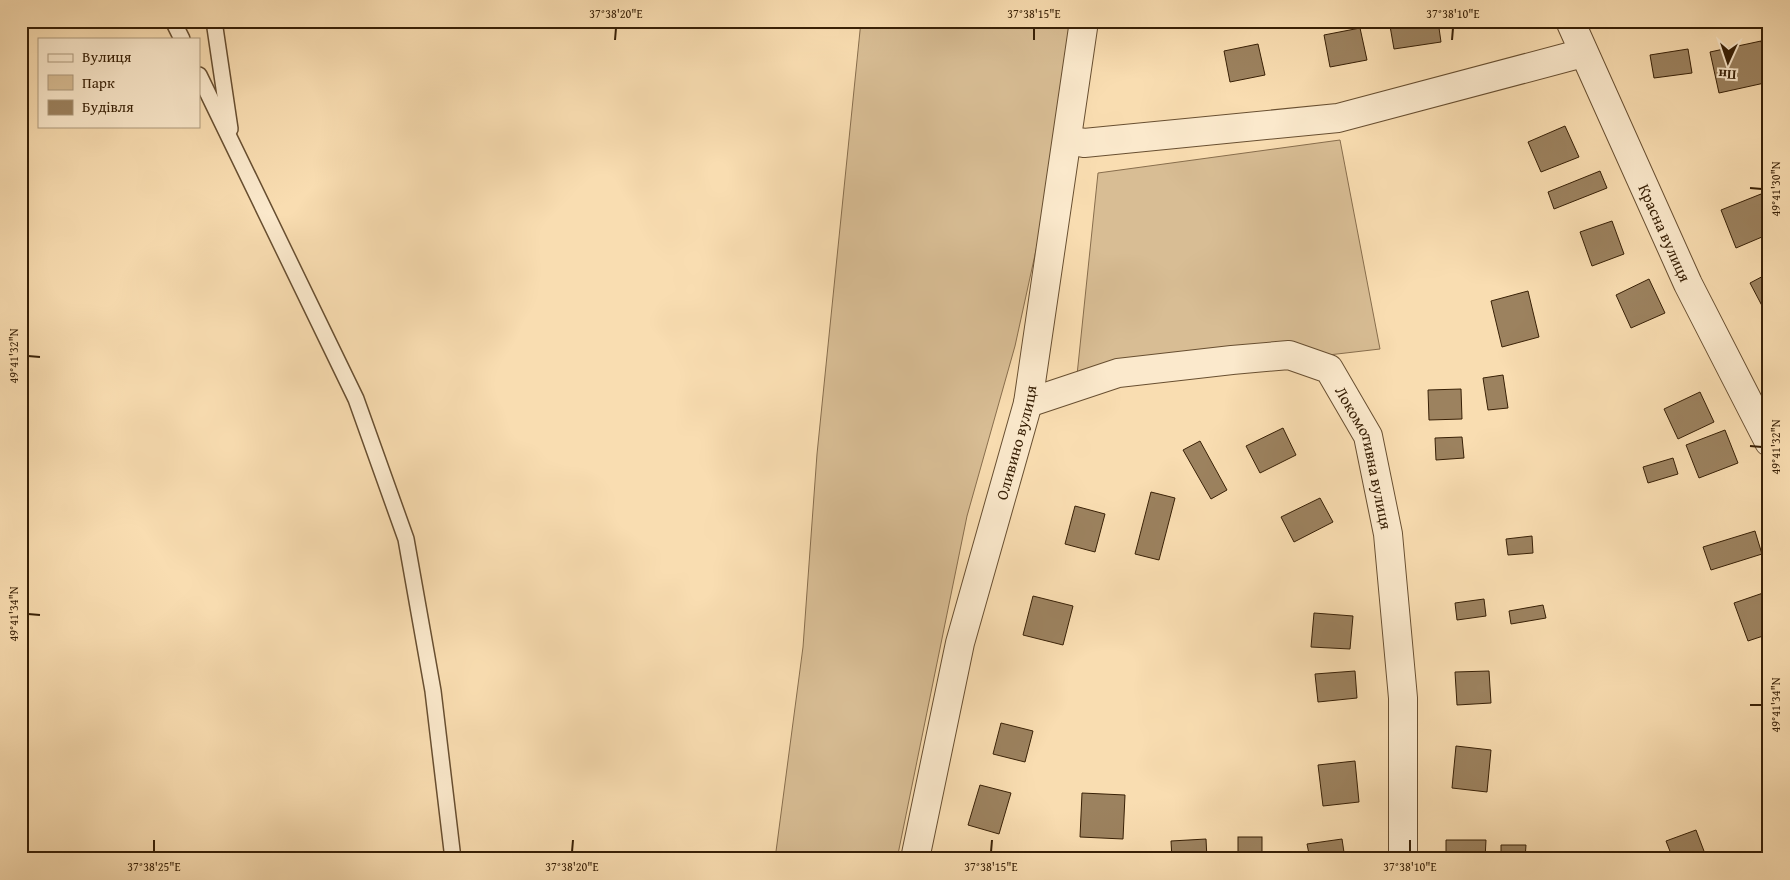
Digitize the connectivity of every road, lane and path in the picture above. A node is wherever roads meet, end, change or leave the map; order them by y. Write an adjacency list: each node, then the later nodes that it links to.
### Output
1 (173, 21): 5 (lane)
2 (214, 21): 9 (lane)
3 (1084, 21): 8 (street, Оливино вулиця)
4 (1570, 21): 6 (street, Красна вулиця)
5 (182, 38)
6 (1584, 53): 8 (street); 11 (street, Красна вулиця)
7 (200, 77): 9 (lane)
8 (1068, 140): 10 (street, Оливино вулиця)
9 (233, 145): 12 (lane)
10 (1028, 403): 13 (street, Оливино вулиця); 14 (street, Локомотивна вулиця)
11 (1769, 442)
12 (453, 859)
13 (915, 859)
14 (1403, 859)

